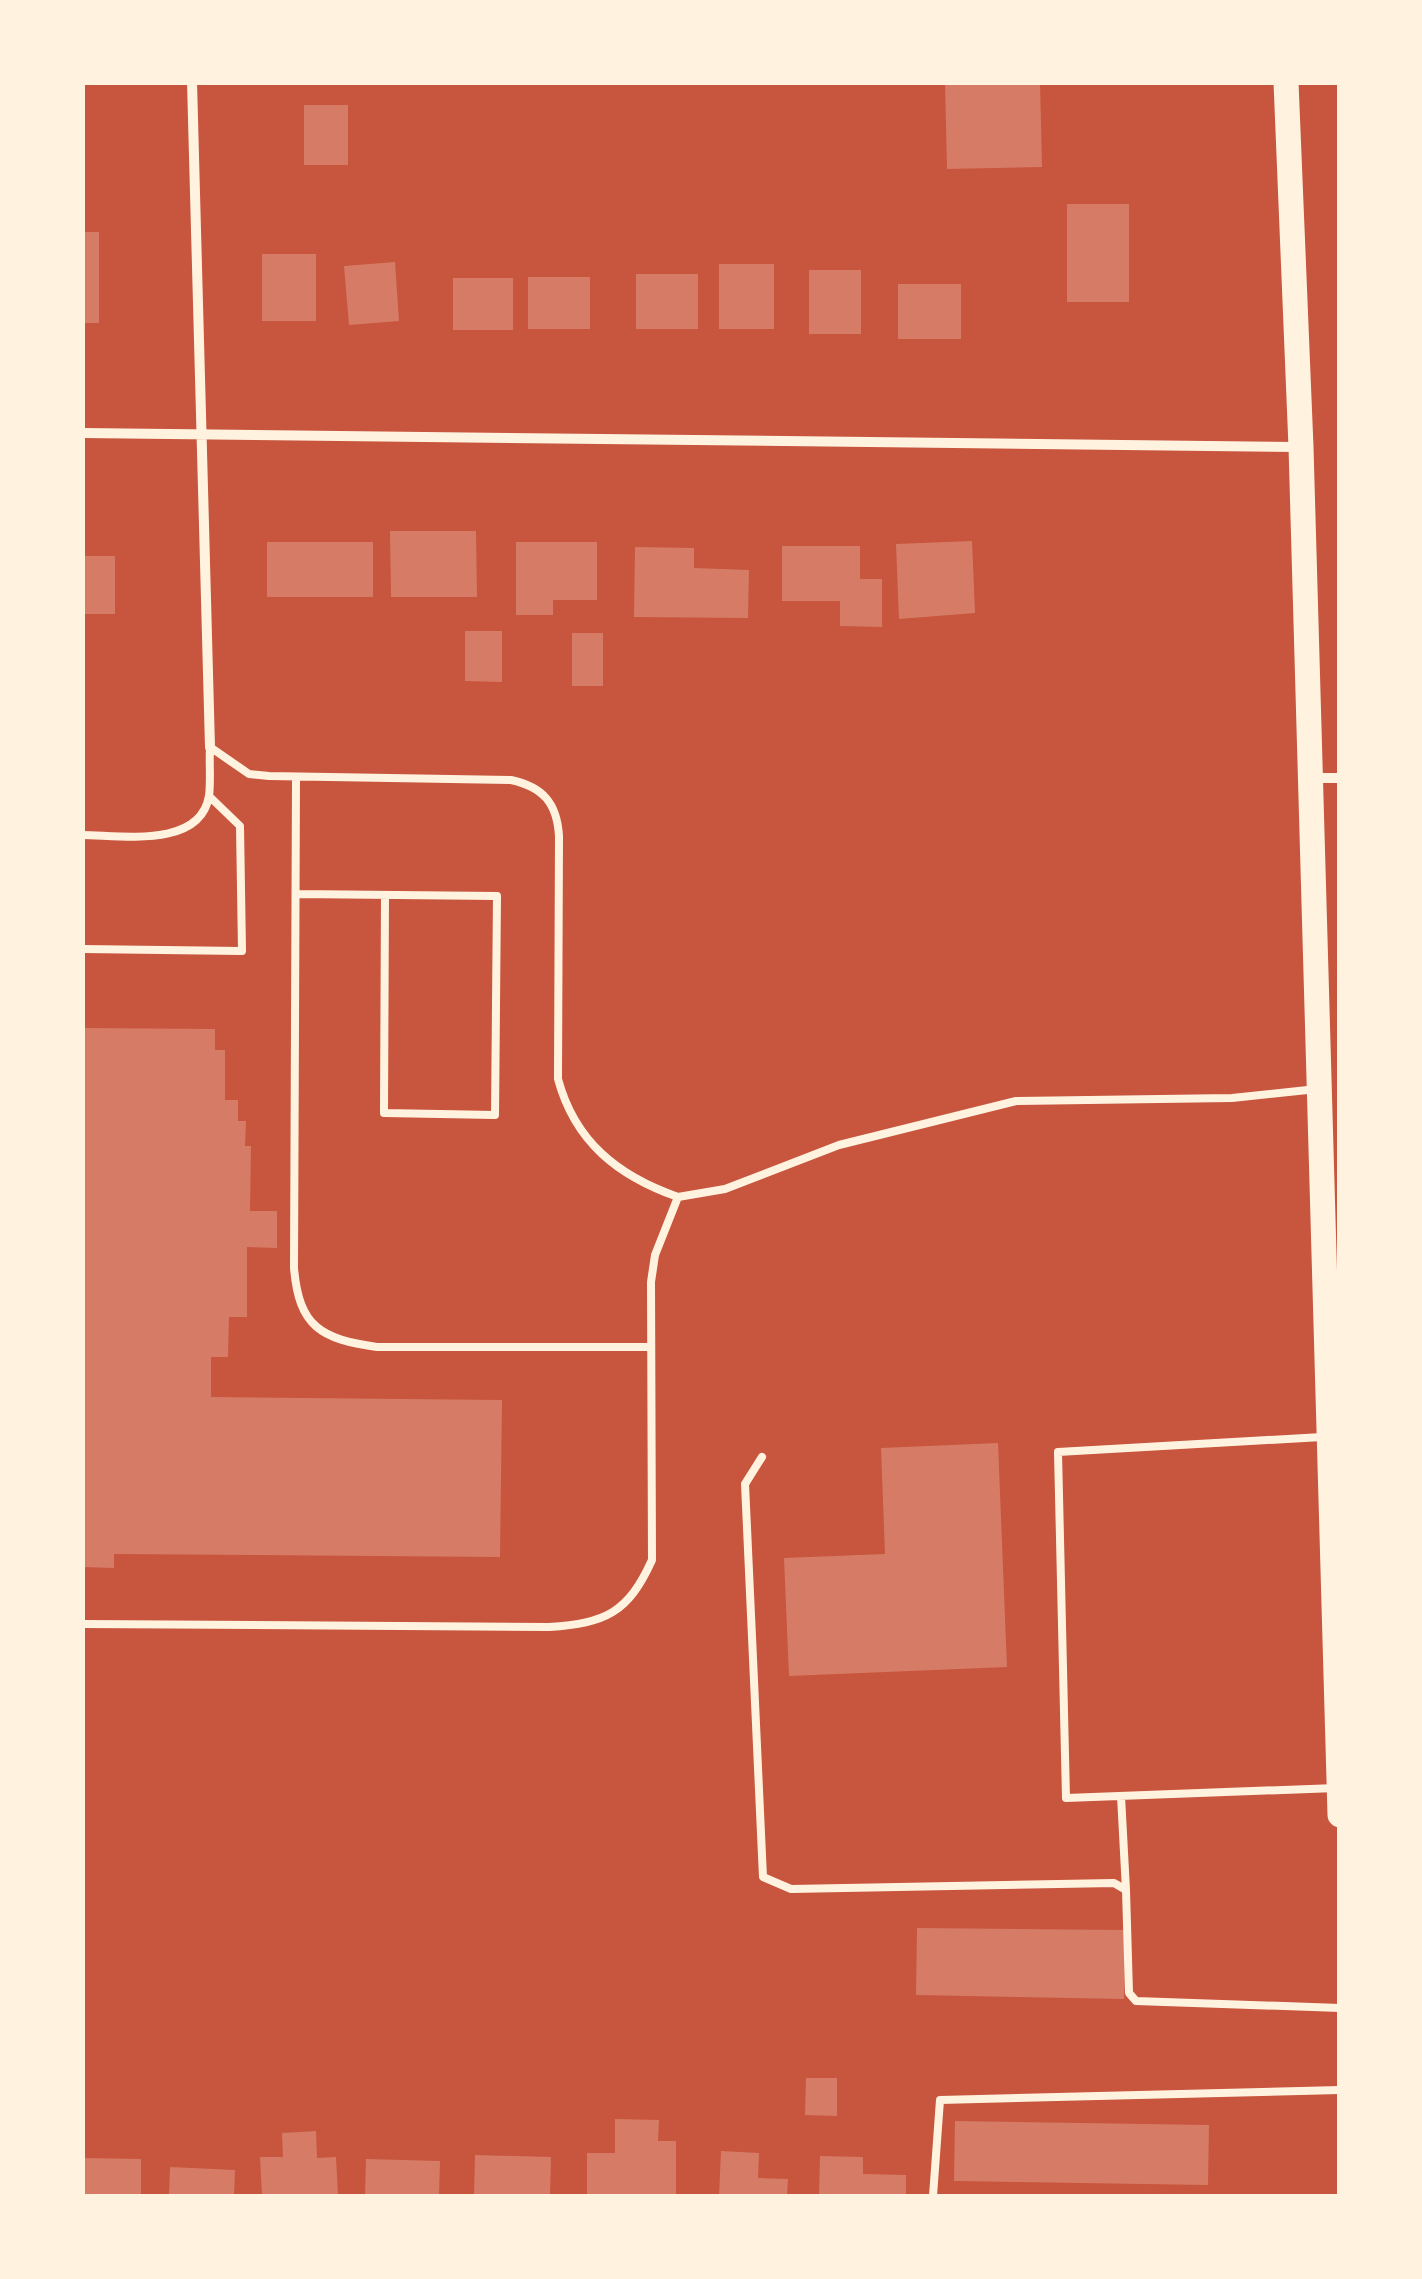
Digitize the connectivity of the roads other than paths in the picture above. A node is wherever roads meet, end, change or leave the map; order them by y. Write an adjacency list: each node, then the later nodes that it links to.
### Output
1 (192, 82): 4 (street)
2 (1286, 82): 5 (main road)
3 (82, 433): 4 (street)
4 (202, 434): 5 (street); 6 (street)
5 (1301, 447): 8 (main road)
6 (210, 748): 7 (lane); 10 (lane)
7 (296, 778): 12 (lane); 16 (lane)
8 (1308, 778): 9 (street); 15 (main road)
9 (1340, 778)
10 (209, 796): 11 (lane); 14 (lane)
11 (82, 834)
12 (296, 894): 13 (lane); 17 (lane)
13 (386, 895): 13 (lane)
14 (82, 948)
15 (1316, 1089): 16 (lane); 18 (main road)
16 (678, 1197): 17 (lane)
17 (648, 1347): 22 (lane)
18 (1332, 1385): 19 (main road)
19 (1327, 1437): 21 (main road); 24 (lane)
20 (762, 1457): 27 (lane)
21 (1336, 1593): 23 (main road)
22 (82, 1624)
23 (1339, 1788): 24 (lane); 25 (main road)
24 (1121, 1796): 27 (lane)
25 (1339, 1804): 26 (main road)
26 (1340, 1816)
27 (1126, 1890): 28 (lane)
28 (1340, 2008)
29 (1340, 2090): 30 (lane)
30 (934, 2196)

